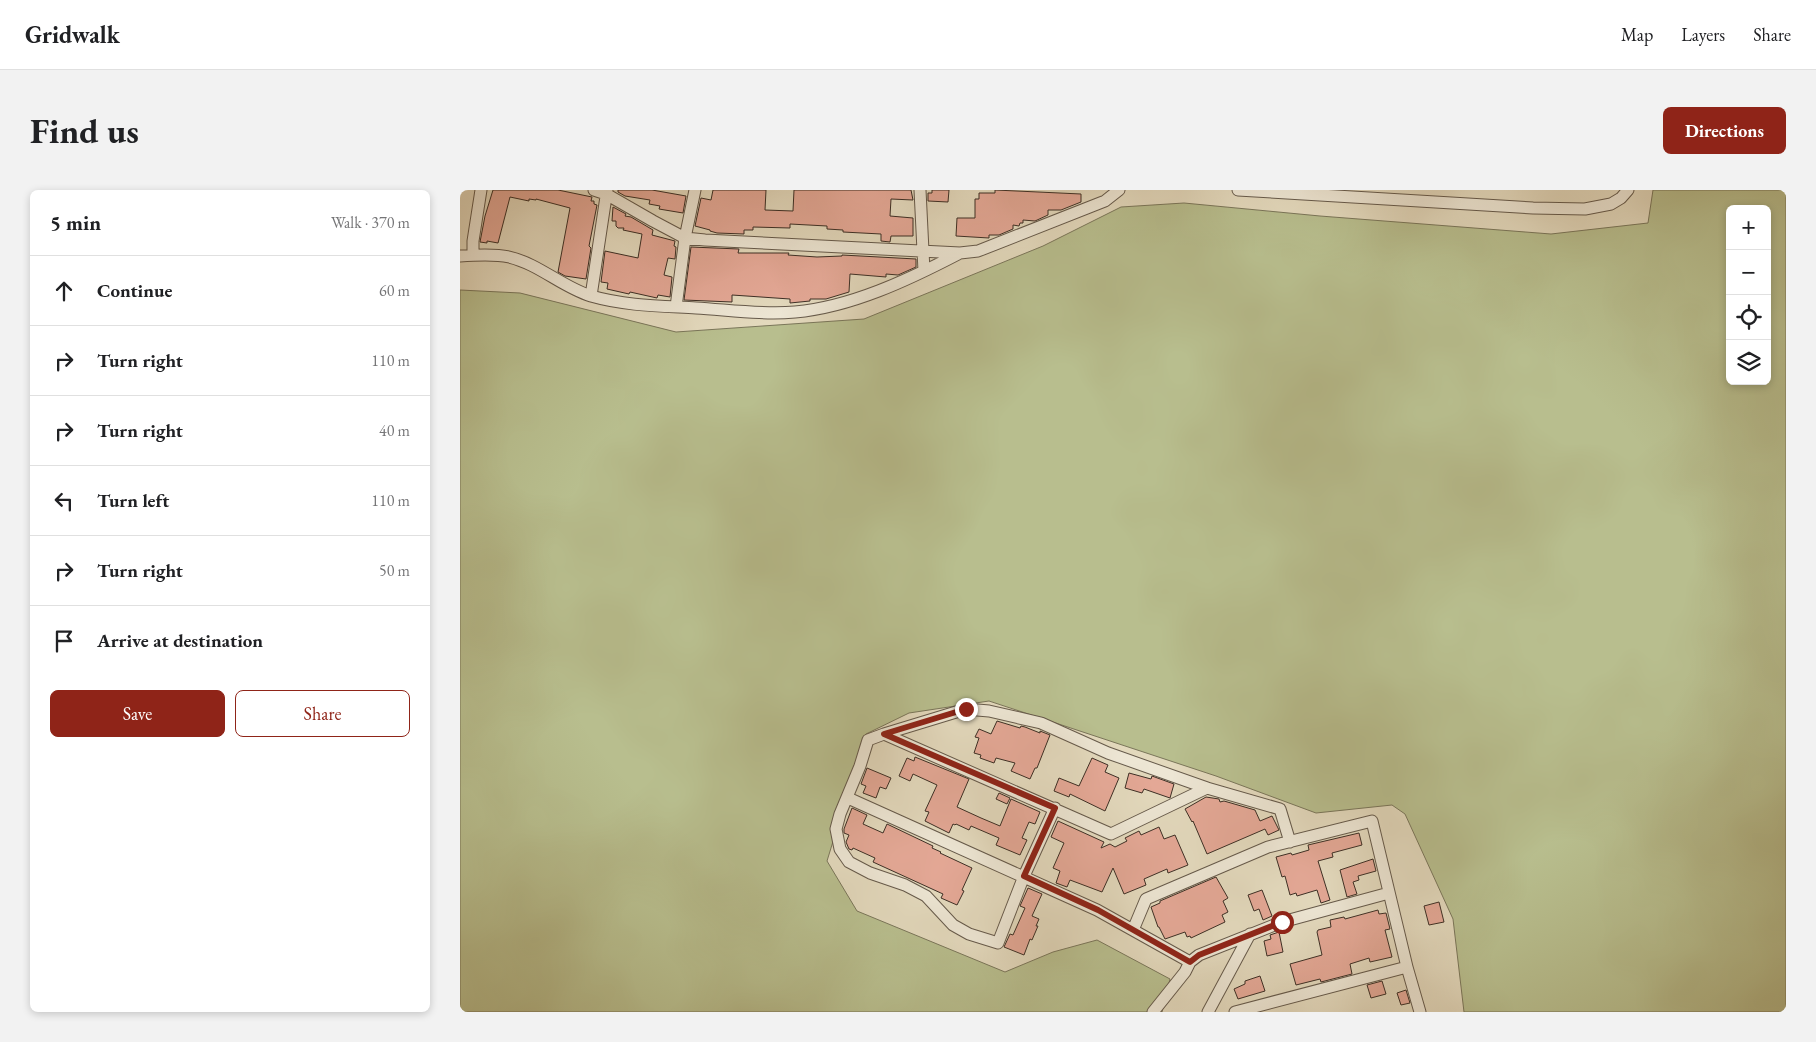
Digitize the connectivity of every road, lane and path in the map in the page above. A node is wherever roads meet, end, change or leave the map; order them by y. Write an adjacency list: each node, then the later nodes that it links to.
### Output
1 (481, 190): 13 (street)
2 (594, 190): 8 (street)
3 (695, 190): 9 (street)
4 (920, 190): 10 (street)
5 (1119, 190): 11 (street)
6 (1238, 190): 7 (street)
7 (1628, 190)
8 (607, 192): 9 (street); 15 (street)
9 (685, 238): 10 (street); 16 (street)
10 (924, 252): 11 (street); 14 (street)
11 (960, 253): 14 (street)
12 (460, 256): 13 (street)
13 (473, 256): 15 (street)
14 (924, 272): 16 (street)
15 (591, 296): 16 (street)
16 (676, 307)
17 (884, 734): 18 (street); 19 (street); 20 (street)
18 (1207, 788): 20 (street); 21 (street)
19 (848, 798): 22 (street); 22 (street)
20 (1055, 808): 22 (street)
21 (1290, 842): 23 (street); 24 (street)
22 (1024, 876): 24 (street)
23 (1389, 893): 25 (street); 27 (street)
24 (1133, 930): 26 (street)
25 (1250, 934): 26 (street); 29 (street)
26 (1190, 962): 28 (street)
27 (1407, 968): 30 (street); 31 (street)
28 (1153, 1012)
29 (1208, 1012)
30 (1234, 1012)
31 (1420, 1012)

